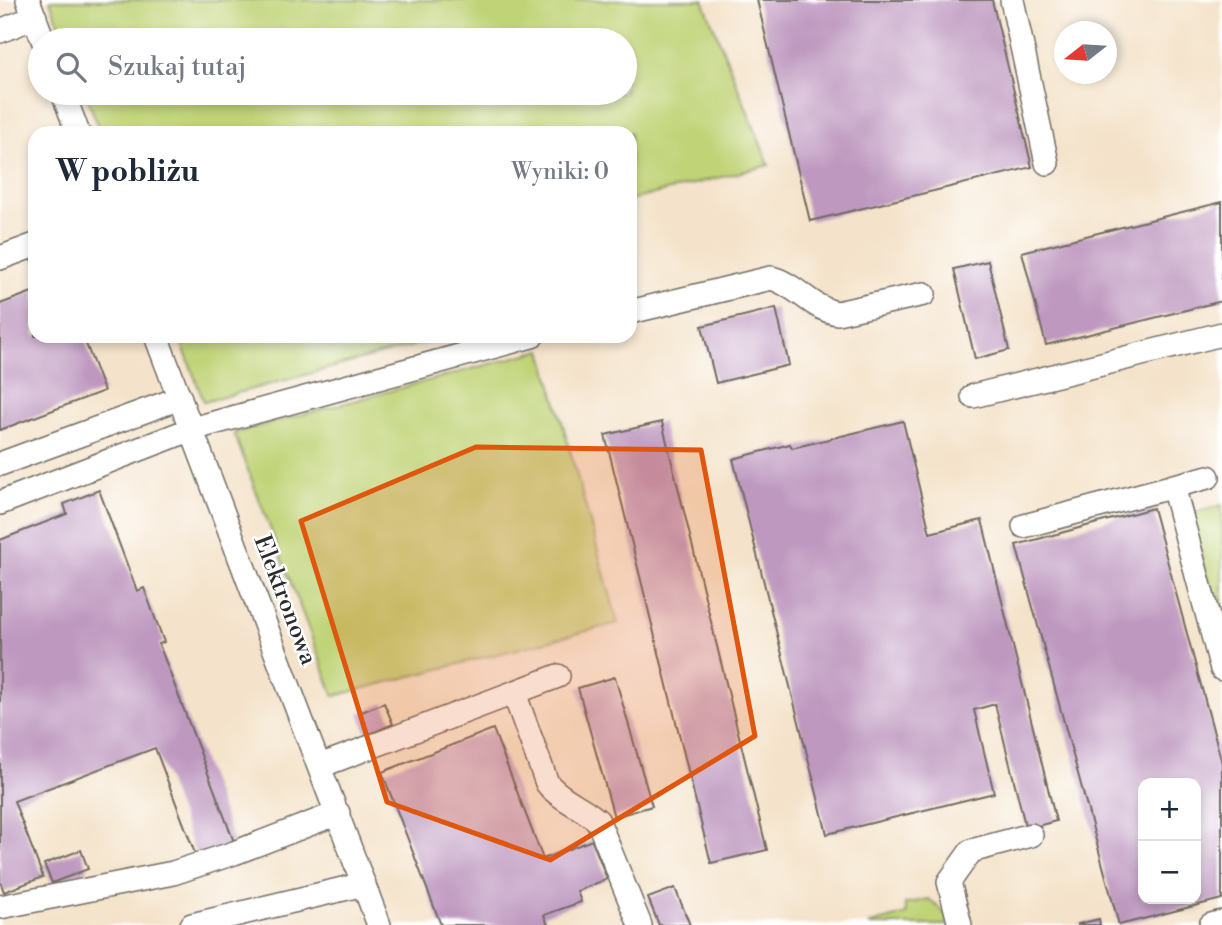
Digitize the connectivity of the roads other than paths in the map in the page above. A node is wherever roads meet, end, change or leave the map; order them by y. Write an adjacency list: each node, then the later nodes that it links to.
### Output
1 (1012, 0): 7 (street)
2 (31, 8): 3 (street); 4 (street)
3 (38, 28)
4 (0, 31)
5 (68, 105): 6 (street)
6 (75, 126)
7 (1047, 163)
8 (28, 248): 9 (street)
9 (0, 258)
10 (924, 294): 11 (street)
11 (637, 310)
12 (1222, 334): 15 (street)
13 (159, 343): 16 (street, Elektronowa)
14 (506, 343): 17 (street)
15 (973, 397)
16 (180, 398): 17 (street, Elektronowa); 18 (street)
17 (192, 429): 21 (street); 26 (street, Elektronowa)
18 (0, 464)
19 (1208, 477): 20 (street)
20 (1173, 486): 22 (street); 23 (street)
21 (0, 503)
22 (1024, 526)
23 (1222, 669)
24 (558, 676): 25 (street)
25 (514, 693): 26 (street); 34 (street)
26 (320, 766): 27 (street, Elektronowa)
27 (338, 813): 29 (street, Elektronowa); 30 (street)
28 (1031, 835): 35 (street)
29 (364, 884): 32 (street); 33 (street, Elektronowa)
30 (0, 907)
31 (1222, 922): 36 (street)
32 (192, 925)
33 (379, 925)
34 (640, 925)
35 (960, 925)
36 (1211, 925)

